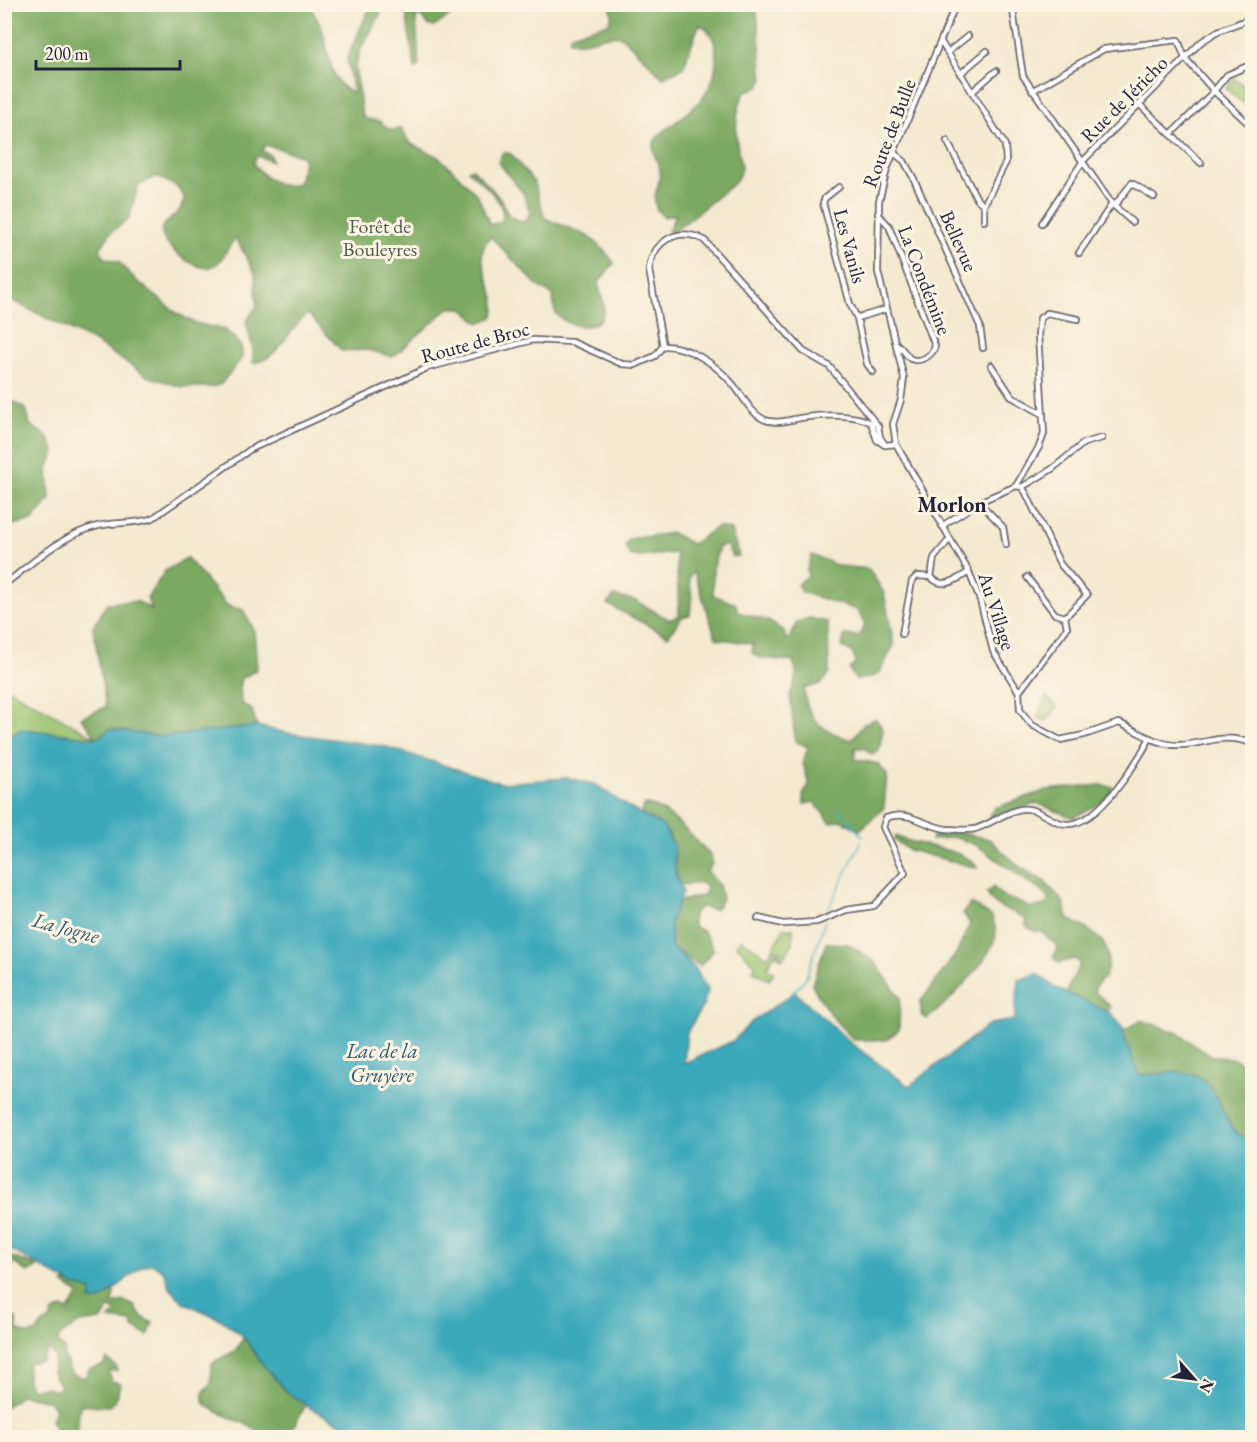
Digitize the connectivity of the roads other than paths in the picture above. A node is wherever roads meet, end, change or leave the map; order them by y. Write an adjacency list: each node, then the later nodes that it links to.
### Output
1 (956, 4): 5 (street, Route de Bulle)
2 (1012, 4): 12 (street)
3 (1252, 18): 8 (street, Rue de Jéricho)
4 (968, 36): 7 (street)
5 (941, 42): 7 (street); 19 (street, Route de Bulle)
6 (987, 51): 11 (street)
7 (948, 52): 11 (street)
8 (1185, 58): 12 (street); 13 (street, Rue de Jéricho); 15 (street, Rue de Jéricho)
9 (1252, 64): 13 (street)
10 (996, 71): 14 (street)
11 (960, 74): 14 (street)
12 (1032, 91): 20 (street)
13 (1214, 91): 16 (street); 17 (street, Rue de Jéricho)
14 (972, 92): 25 (street)
15 (1140, 105): 16 (street); 20 (street, Rue de Jéricho)
16 (1171, 134): 21 (street)
17 (1252, 134)
18 (947, 141): 25 (street)
19 (894, 153): 26 (street, Route de Bulle); 36 (street, Bellevue)
20 (1083, 162): 24 (street, Rue de Jéricho); 29 (street, Rue de Jéricho)
21 (1201, 163)
22 (839, 187): 32 (street, Les Vanils)
23 (1154, 197): 24 (street)
24 (1114, 204): 28 (street, Rue de Jéricho); 30 (street)
25 (984, 205): 27 (street)
26 (878, 214): 31 (street, Route de Bulle); 34 (street, La Condémine)
27 (984, 221)
28 (1132, 222)
29 (1042, 223)
30 (1079, 253)
31 (887, 309): 32 (street); 34 (street, Route de Bulle)
32 (857, 318): 38 (street, Les Vanils)
33 (1078, 319): 39 (street)
34 (897, 345): 41 (street, Route de Bulle)
35 (663, 346): 42 (street); 42 (street); 51 (street, Route de Broc)
36 (982, 348)
37 (991, 365): 39 (street)
38 (873, 372)
39 (1043, 414): 43 (street)
40 (1102, 438): 43 (street)
41 (896, 444): 42 (street); 45 (street, Au Village)
42 (885, 445)
43 (1019, 487): 44 (street); 52 (street)
44 (979, 502): 45 (street); 47 (street)
45 (942, 526): 46 (street, Au Village)
46 (949, 540): 48 (street, Au Village); 49 (street)
47 (1006, 545)
48 (969, 572): 49 (street); 54 (street, Au Village)
49 (931, 577): 53 (street)
50 (1027, 577): 52 (street)
51 (4, 585)
52 (1065, 617): 54 (street)
53 (902, 634)
54 (1019, 692): 55 (street, Au Village)
55 (1150, 738): 56 (street, Au Village); 57 (street)
56 (1252, 743)
57 (758, 918)

